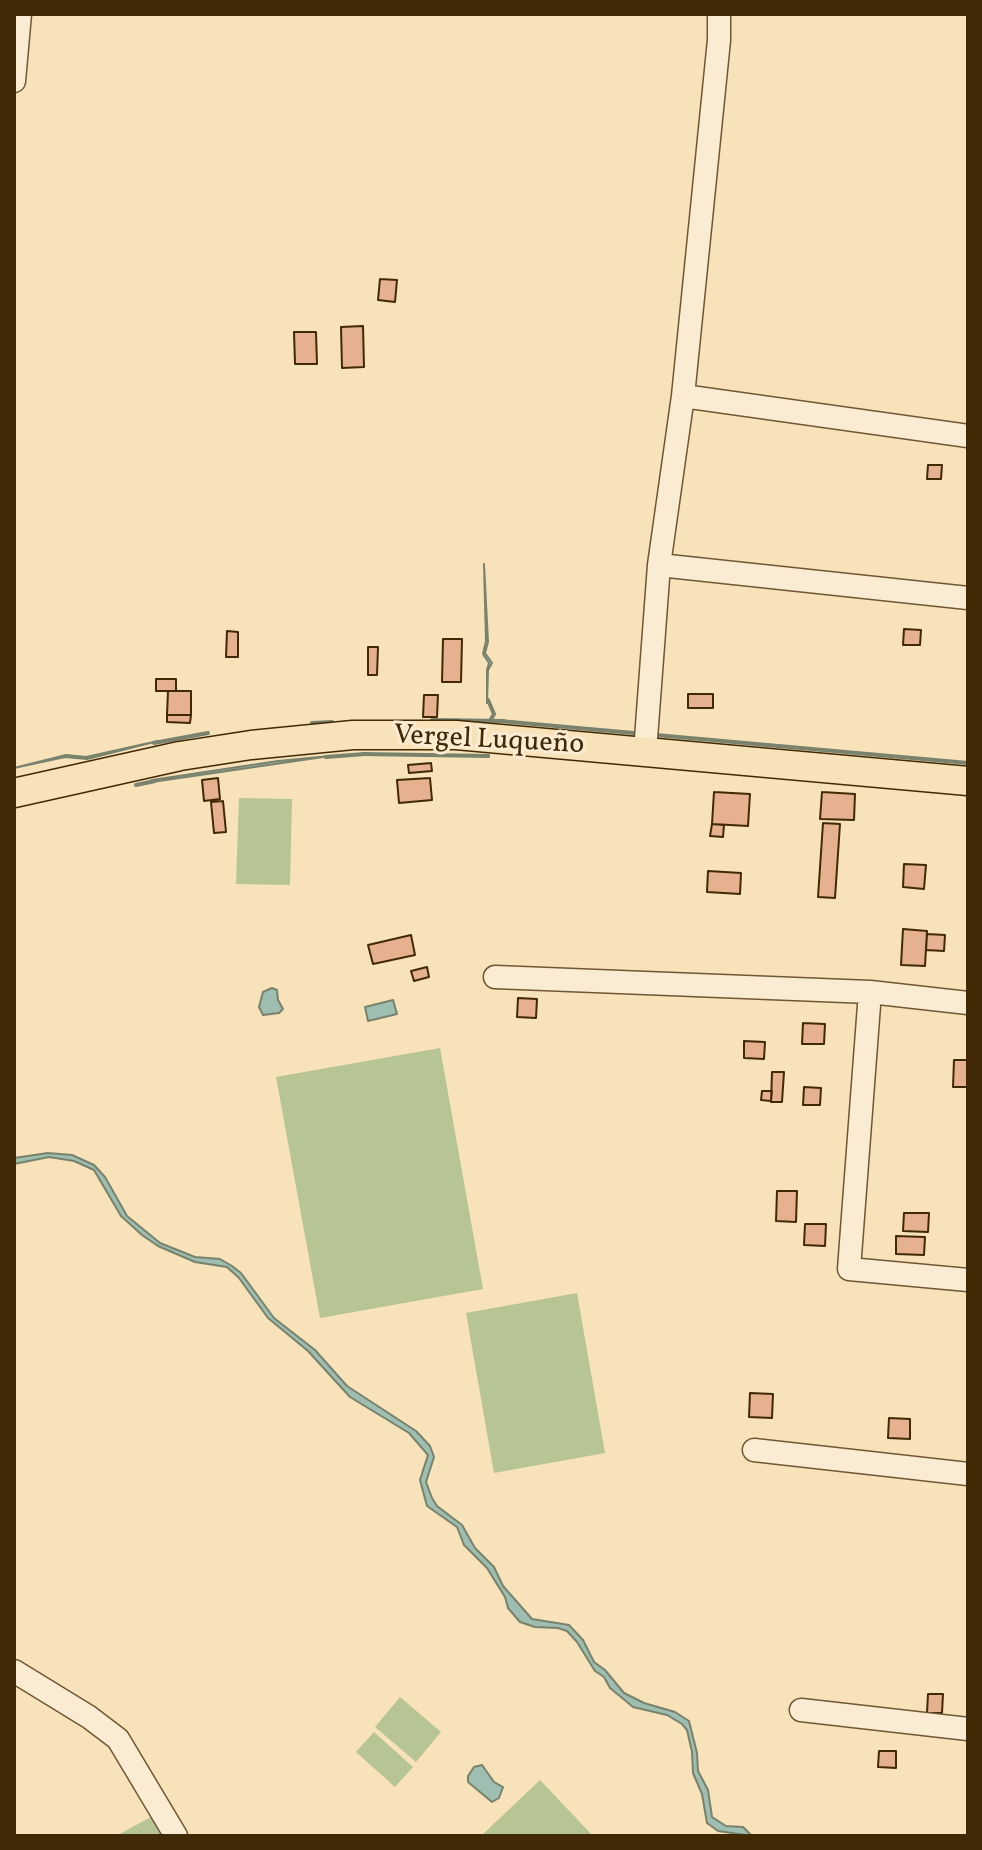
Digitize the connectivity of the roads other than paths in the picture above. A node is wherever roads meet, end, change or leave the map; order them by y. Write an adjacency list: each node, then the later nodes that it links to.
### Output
1 (20, 14): 3 (street)
2 (719, 14): 4 (street)
3 (14, 81)
4 (683, 396): 5 (street); 6 (street)
5 (968, 436)
6 (659, 565): 7 (street); 8 (street)
7 (968, 598)
8 (647, 740): 9 (main road, Vergel Luqueño); 10 (main road, Vergel Luqueño)
9 (968, 781)
10 (14, 793)
11 (495, 977): 12 (street)
12 (870, 992): 13 (street); 14 (street)
13 (968, 1003)
14 (968, 1280)
15 (754, 1450): 16 (street)
16 (968, 1474)
17 (14, 1671): 20 (street)
18 (801, 1710): 19 (street)
19 (968, 1729)
20 (176, 1836)

